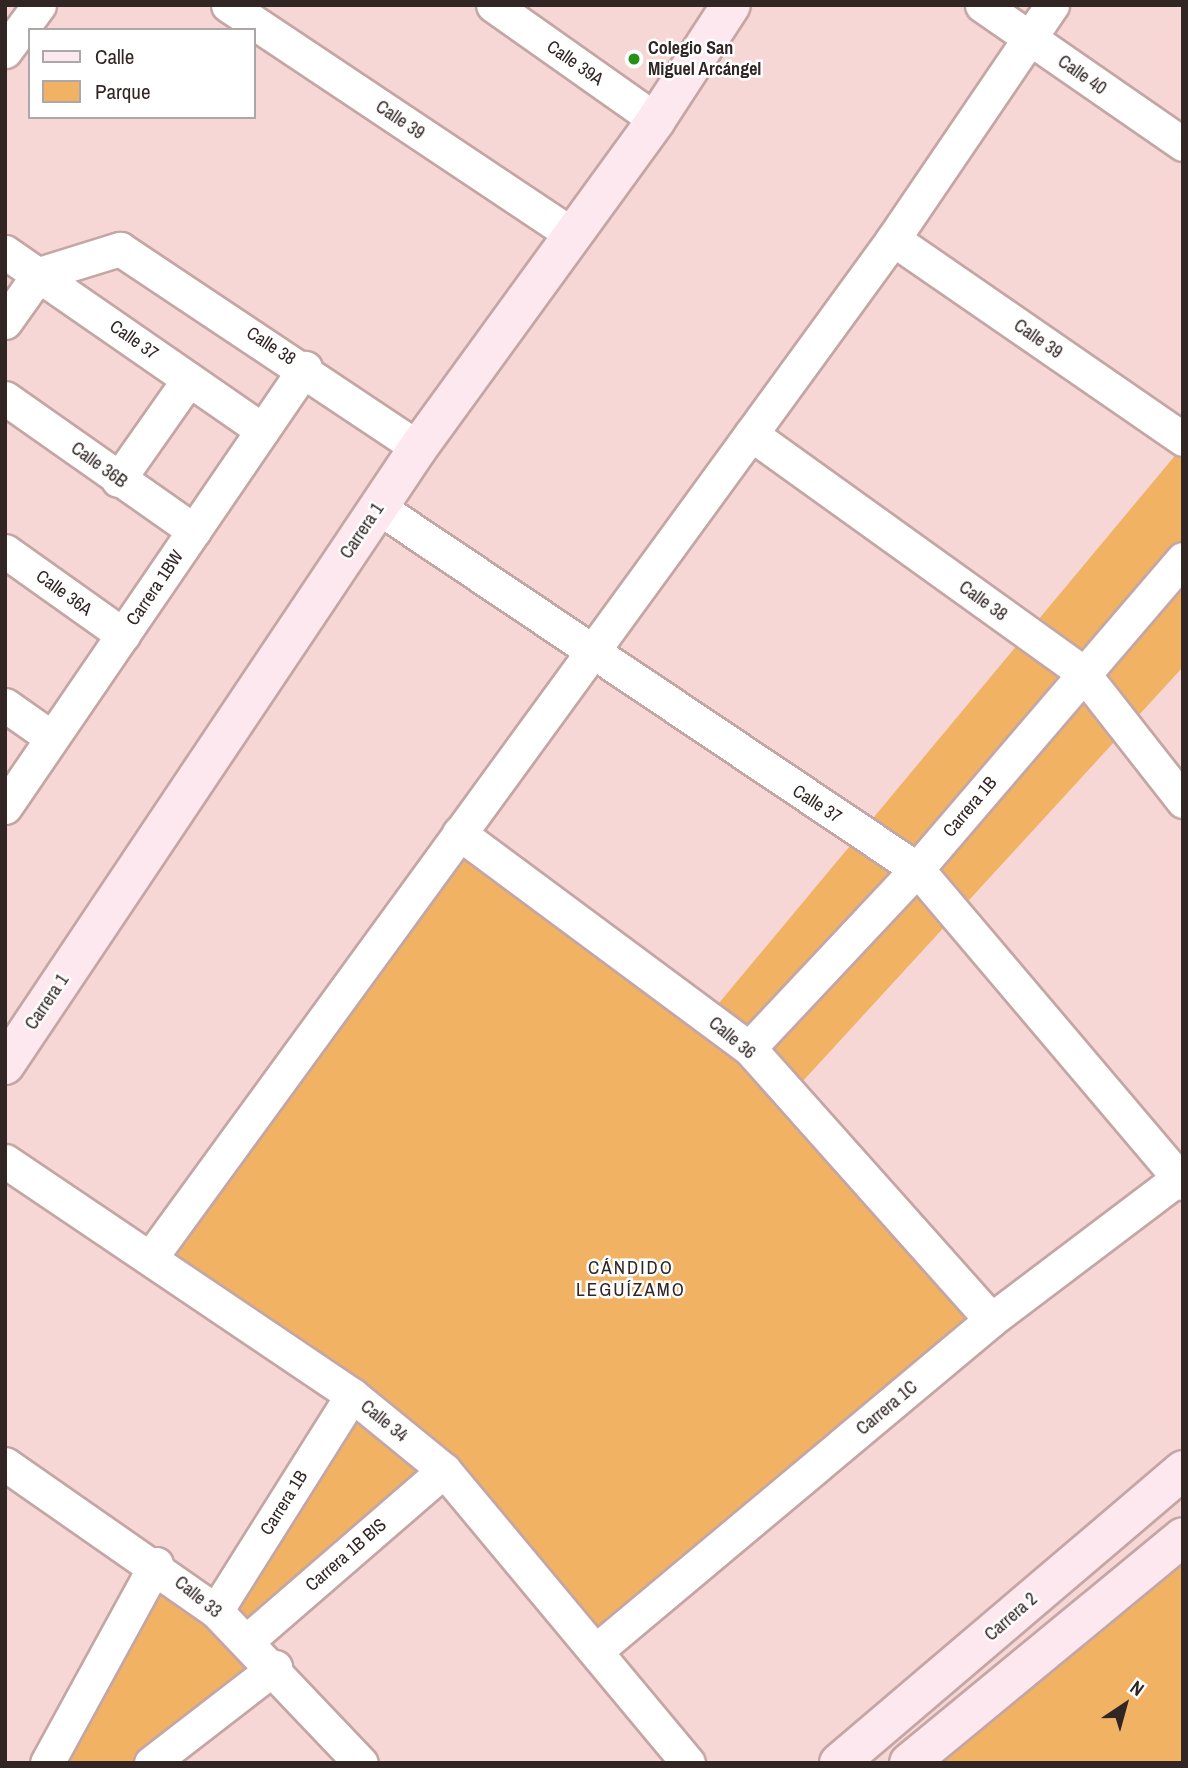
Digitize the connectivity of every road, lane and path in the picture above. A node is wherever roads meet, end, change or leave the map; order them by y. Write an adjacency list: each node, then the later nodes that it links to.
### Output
1 (39, 5): 8 (street)
2 (493, 5): 9 (street, Calle 39A)
3 (731, 5): 9 (main road, Carrera 1)
4 (982, 5): 7 (street, Calle 40)
5 (1052, 5): 7 (street)
6 (249, 11): 11 (street, Calle 39)
7 (1030, 38): 10 (street, Calle 40); 12 (street)
8 (5, 51)
9 (656, 120): 11 (main road, Carrera 1)
10 (1183, 144)
11 (572, 234): 22 (main road, Carrera 1)
12 (893, 239): 20 (street); 21 (street, Calle 39)
13 (5, 252): 14 (street, Calle 37)
14 (39, 274): 15 (street); 16 (street, Calle 38); 17 (street, Calle 37)
15 (5, 321)
16 (304, 368): 19 (street, Carrera 1BW); 22 (street, Calle 38)
17 (189, 379): 19 (street, Calle 37); 23 (street)
18 (5, 398): 23 (street, Calle 36B)
19 (262, 430): 25 (street, Carrera 1BW)
20 (751, 434): 29 (street); 30 (street, Calle 38)
21 (1183, 439)
22 (418, 448): 24 (main road, Carrera 1)
23 (118, 480): 25 (street, Calle 36B)
24 (378, 508): 29 (street, Calle 37); 38 (main road, Carrera 1)
25 (194, 531): 28 (street, Carrera 1BW)
26 (1183, 559): 30 (street, Carrera 1B)
27 (8, 560): 28 (street, Calle 36A)
28 (122, 635): 32 (street, Carrera 1BW)
29 (590, 656): 35 (street); 36 (street, Calle 37)
30 (1082, 673): 33 (street, Calle 38); 36 (street, Carrera 1B)
31 (5, 705): 32 (street)
32 (52, 738): 34 (street, Carrera 1BW)
33 (1183, 801)
34 (5, 807)
35 (458, 833): 37 (street, Calle 36); 41 (street)
36 (917, 869): 37 (street, Carrera 1B); 40 (street, Calle 37)
37 (749, 1048): 42 (street, Calle 36)
38 (5, 1065)
39 (5, 1161): 41 (street, Calle 34)
40 (1181, 1179): 42 (street, Carrera 1C)
41 (150, 1257): 43 (street, Calle 34)
42 (991, 1320): 51 (street, Carrera 1C)
43 (352, 1395): 45 (street, Calle 34); 49 (street, Carrera 1B)
44 (5, 1464): 48 (street, Calle 33)
45 (444, 1470): 50 (street, Carrera 1B BIS); 51 (street, Calle 34)
46 (1183, 1470): 57 (main road, Carrera 2)
47 (1183, 1536): 58 (main road)
48 (156, 1564): 49 (street, Calle 33); 53 (street)
49 (216, 1611): 50 (street, Calle 33)
50 (248, 1640): 52 (street, Calle 33)
51 (598, 1649): 56 (street, Calle 34)
52 (275, 1667): 54 (street); 55 (street, Calle 33)
53 (47, 1763)
54 (151, 1763)
55 (361, 1763)
56 (688, 1763)
57 (839, 1763)
58 (909, 1763)

